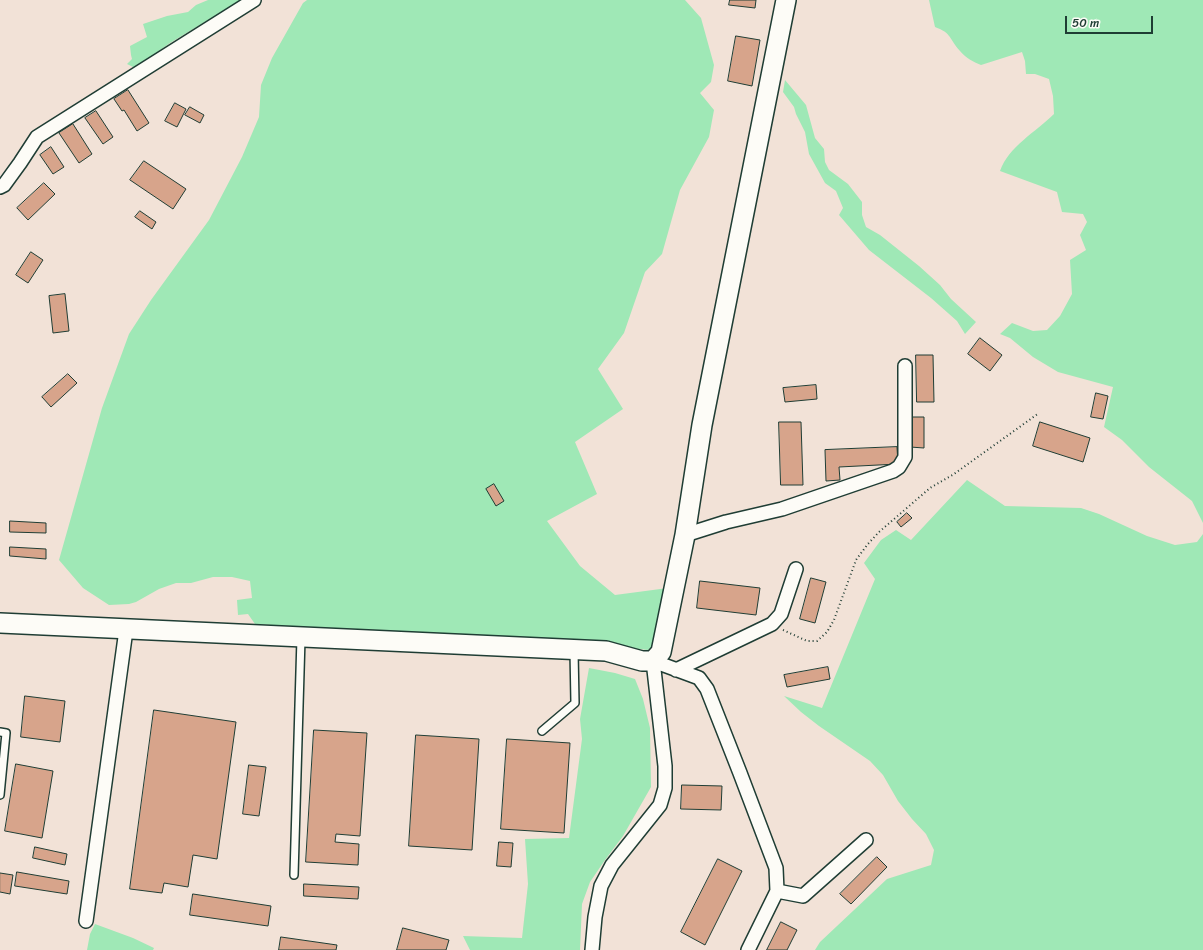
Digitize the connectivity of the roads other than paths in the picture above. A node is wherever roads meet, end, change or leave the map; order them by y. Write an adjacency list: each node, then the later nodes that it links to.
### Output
1 (254, 0): 3 (street)
2 (786, 0): 5 (street)
3 (0, 187)
4 (905, 366): 5 (street)
5 (685, 535): 11 (street)
6 (796, 569): 12 (street)
7 (0, 623): 8 (street)
8 (126, 630): 9 (street); 19 (street)
9 (301, 638): 10 (street); 17 (lane)
10 (574, 650): 11 (street); 13 (lane)
11 (653, 661): 12 (street); 20 (street)
12 (676, 670): 18 (street)
13 (542, 731)
14 (0, 732): 15 (lane)
15 (0, 795)
16 (866, 840): 18 (street)
17 (294, 875)
18 (777, 891): 21 (street)
19 (86, 921)
20 (592, 950)
21 (748, 950)

